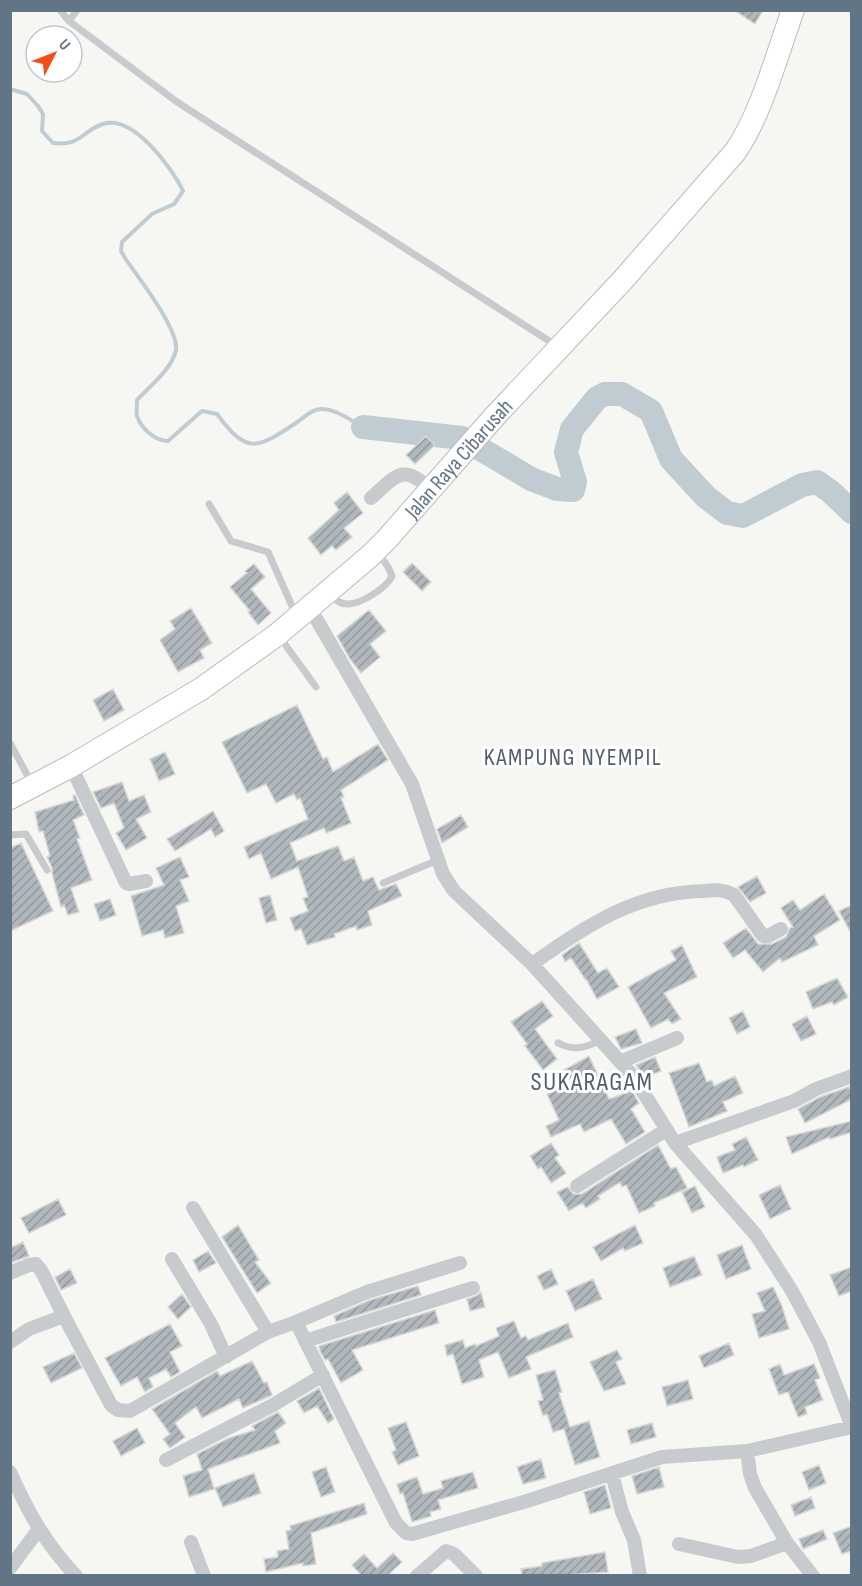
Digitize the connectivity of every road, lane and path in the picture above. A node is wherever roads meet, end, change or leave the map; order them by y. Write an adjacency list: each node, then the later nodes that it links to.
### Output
1 (60, 10): 4 (lane)
2 (78, 10): 4 (lane)
3 (792, 10): 5 (main road, Jalan Raya Cibarusah)
4 (69, 21): 5 (lane)
5 (560, 349): 6 (main road, Jalan Raya Cibarusah)
6 (431, 490): 7 (street); 9 (main road, Jalan Raya Cibarusah)
7 (371, 498)
8 (209, 504): 11 (lane)
9 (376, 550): 10 (main road, Jalan Raya Cibarusah); 10 (lane)
10 (328, 593): 11 (main road, Jalan Raya Cibarusah)
11 (303, 613): 12 (main road, Jalan Raya Cibarusah); 19 (street)
12 (278, 634): 13 (lane); 15 (main road, Jalan Raya Cibarusah)
13 (316, 687)
14 (10, 743): 16 (lane)
15 (71, 766): 16 (main road, Jalan Raya Cibarusah); 21 (street)
16 (33, 786): 17 (main road, Jalan Raya Cibarusah)
17 (10, 798)
18 (10, 835): 20 (lane)
19 (438, 860): 22 (lane); 24 (street)
20 (47, 870)
21 (146, 881)
22 (383, 883)
23 (781, 929): 24 (street)
24 (532, 964): 26 (street)
25 (676, 1038): 28 (street)
26 (601, 1040): 27 (lane); 28 (street)
27 (558, 1043)
28 (620, 1062): 30 (street)
29 (852, 1076): 31 (street)
30 (666, 1130): 31 (street); 32 (street)
31 (675, 1143): 45 (street)
32 (577, 1186)
33 (193, 1208): 40 (street)
34 (172, 1259): 43 (street)
35 (460, 1263): 39 (street)
36 (10, 1273): 38 (street)
37 (473, 1288): 41 (street)
38 (64, 1316): 42 (street); 43 (street)
39 (297, 1322): 40 (street); 41 (street)
40 (268, 1332): 43 (street)
41 (305, 1341): 44 (street)
42 (10, 1342)
43 (226, 1357)
44 (323, 1375): 46 (street); 48 (street)
45 (747, 1451): 48 (street); 51 (street)
46 (166, 1460)
47 (10, 1472): 49 (street)
48 (612, 1474): 58 (street)
49 (39, 1529): 53 (street); 54 (street)
50 (191, 1542): 55 (street)
51 (788, 1543): 52 (street); 59 (street)
52 (679, 1544)
53 (10, 1568)
54 (76, 1575)
55 (204, 1575)
56 (417, 1575): 57 (street)
57 (476, 1575)
58 (639, 1575)
59 (813, 1575)

